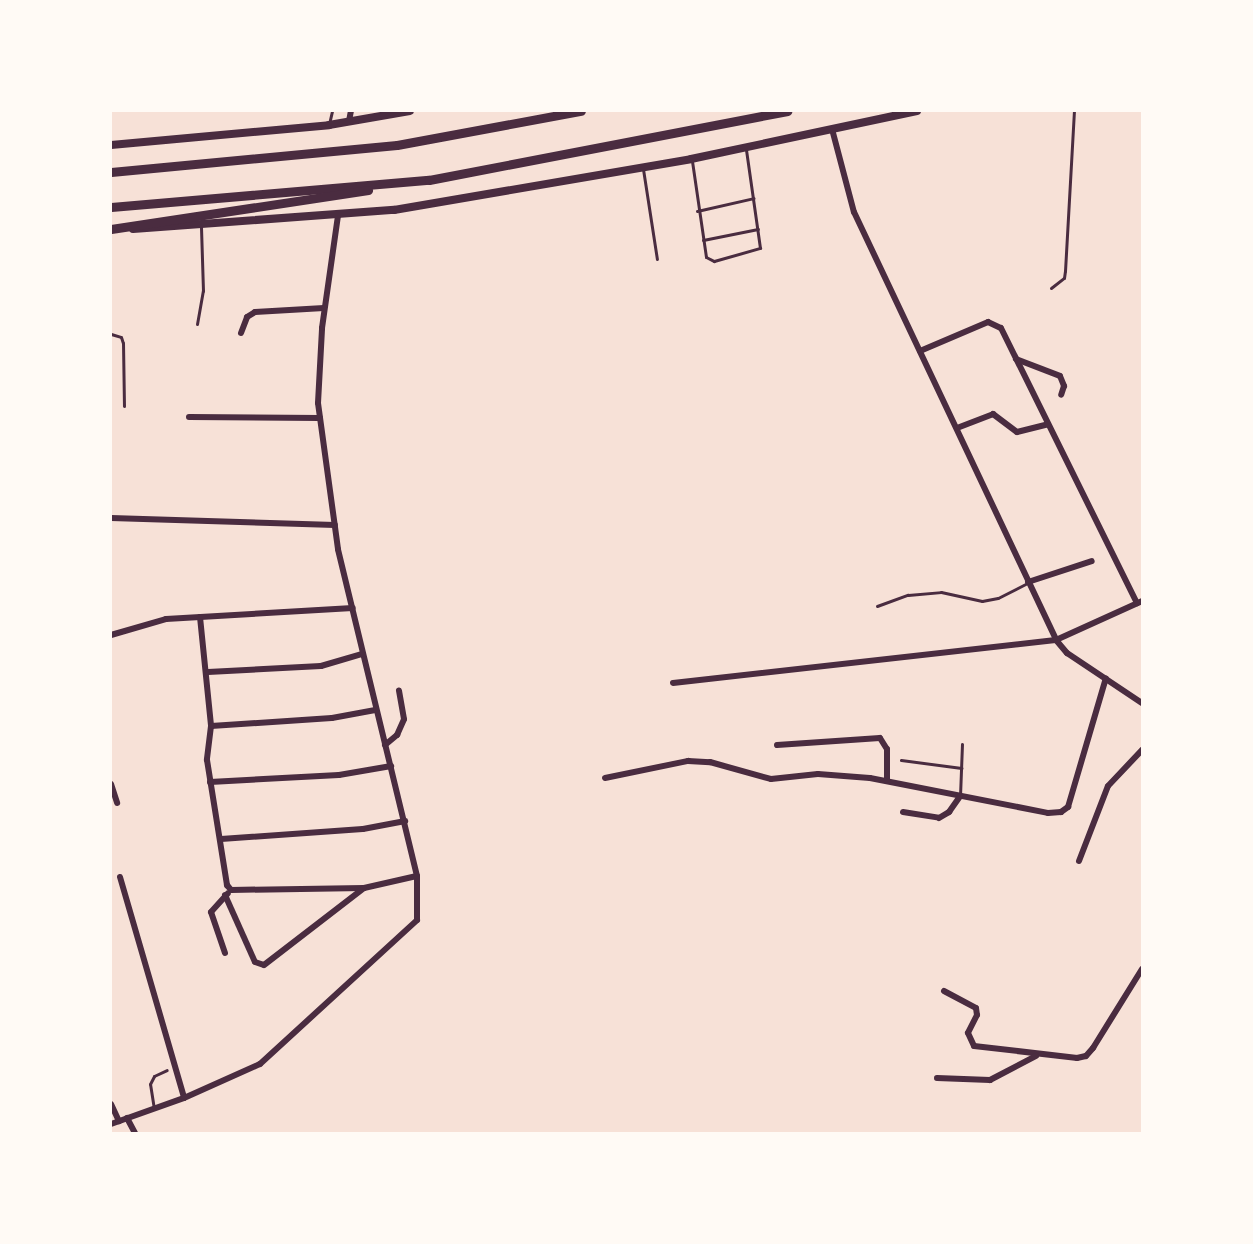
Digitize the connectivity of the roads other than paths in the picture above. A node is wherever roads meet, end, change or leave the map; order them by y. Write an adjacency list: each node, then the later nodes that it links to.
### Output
1 (332, 111): 9 (lane)
2 (351, 111): 8 (street)
3 (410, 111): 8 (main road)
4 (581, 111): 15 (highway)
5 (787, 111): 16 (highway)
6 (917, 111): 10 (main road)
7 (1074, 111): 26 (lane)
8 (349, 121): 9 (main road)
9 (329, 125): 11 (main road)
10 (832, 129): 12 (main road); 31 (street)
11 (111, 145)
12 (746, 148): 13 (main road); 17 (lane)
13 (691, 159): 14 (main road); 19 (lane)
14 (643, 167): 20 (main road); 25 (lane)
15 (111, 172)
16 (429, 180): 18 (highway); 22 (highway)
17 (754, 198): 19 (lane); 23 (lane)
18 (111, 207)
19 (697, 211): 24 (lane)
20 (338, 216): 21 (main road); 27 (street)
21 (201, 227): 22 (main road); 28 (lane)
22 (111, 229)
23 (758, 229): 24 (lane); 24 (lane)
24 (703, 240)
25 (657, 259)
26 (1051, 288)
27 (324, 308): 29 (street); 36 (street)
28 (197, 324)
29 (241, 333)
30 (111, 334): 34 (lane)
31 (920, 351): 32 (street); 38 (street)
32 (1016, 358): 33 (street); 37 (street)
33 (1061, 395)
34 (124, 406)
35 (189, 417): 36 (street)
36 (320, 418): 40 (street)
37 (1048, 424): 38 (street); 43 (street)
38 (957, 428): 42 (street)
39 (111, 518): 40 (street)
40 (335, 525): 45 (street)
41 (1092, 561): 42 (street)
42 (1028, 582): 44 (lane); 48 (street)
43 (1139, 602): 48 (street)
44 (877, 606)
45 (353, 608): 46 (street); 49 (street)
46 (200, 617): 47 (street); 50 (street)
47 (111, 635)
48 (1056, 640): 51 (street); 52 (street)
49 (362, 654): 50 (street); 55 (street)
50 (208, 672): 56 (street)
51 (1106, 678): 54 (street); 68 (street)
52 (673, 683)
53 (399, 690): 58 (street)
54 (1142, 703)
55 (375, 710): 56 (street); 58 (street)
56 (211, 726): 66 (street)
57 (962, 744): 63 (lane)
58 (386, 745): 62 (street)
59 (777, 745): 65 (street)
60 (1142, 750): 73 (street)
61 (902, 760): 63 (lane)
62 (391, 766): 66 (street); 71 (street)
63 (961, 768): 68 (lane)
64 (605, 778): 65 (street)
65 (887, 781): 68 (street)
66 (210, 782): 72 (street)
67 (111, 784): 69 (street)
68 (960, 796): 70 (street)
69 (117, 803)
70 (903, 812)
71 (405, 821): 72 (street); 74 (street)
72 (221, 839): 77 (street)
73 (1079, 861)
74 (417, 876): 76 (street); 84 (street)
75 (120, 878): 84 (street)
76 (364, 888): 77 (street); 77 (street)
77 (228, 892): 78 (street)
78 (225, 953)
79 (1142, 969): 81 (street)
80 (944, 991): 81 (street)
81 (1036, 1056): 83 (street)
82 (167, 1070): 86 (lane)
83 (937, 1078)
84 (184, 1098): 86 (street)
85 (111, 1104): 88 (street)
86 (154, 1109): 87 (street)
87 (127, 1118): 88 (street); 90 (street)
88 (119, 1121): 89 (street)
89 (111, 1124)
90 (135, 1133)

